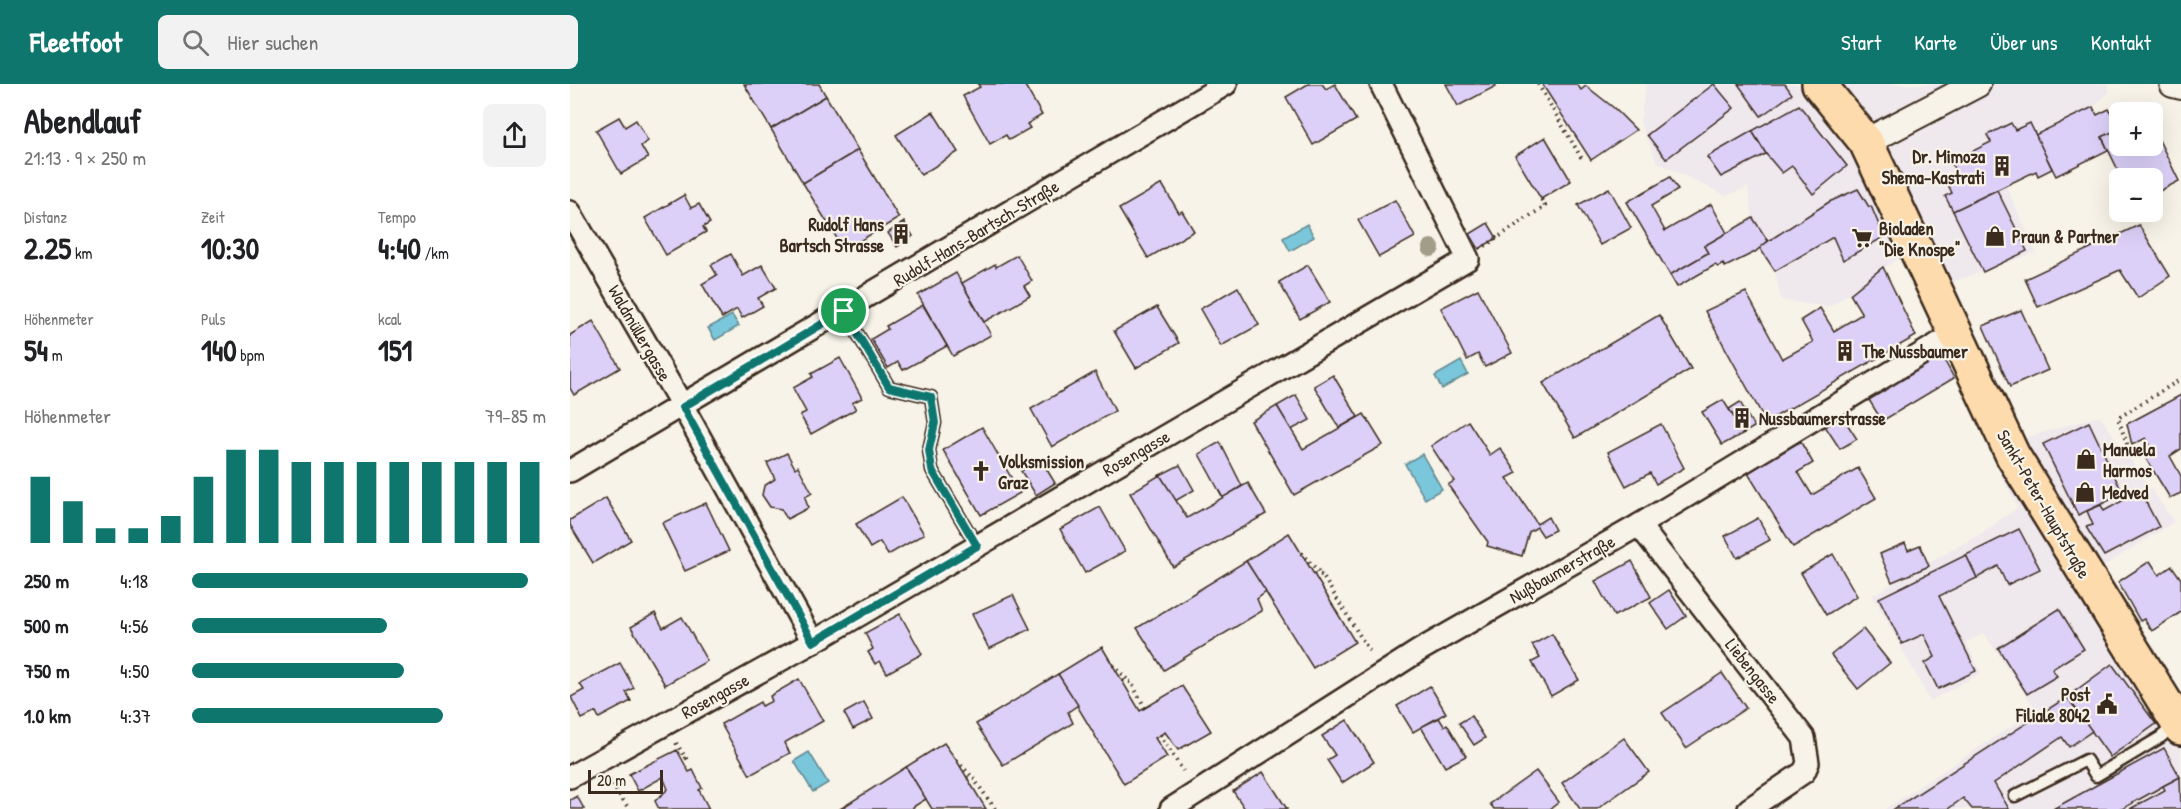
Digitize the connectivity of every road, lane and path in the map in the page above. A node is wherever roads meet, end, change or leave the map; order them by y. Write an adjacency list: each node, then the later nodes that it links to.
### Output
1 (1226, 84): 13 (street, Rudolf-Hans-Bartsch-Straße)
2 (1381, 84): 12 (street)
3 (1538, 84): 9 (path)
4 (1819, 84): 8 (main road, Sankt-Peter-Hauptstraße)
5 (1977, 84): 8 (street)
6 (2173, 84): 7 (street)
7 (2181, 86)
8 (1866, 142): 14 (main road, Sankt-Peter-Hauptstraße)
9 (1582, 159)
10 (1541, 199): 12 (path)
11 (570, 212): 16 (street, Waldmüllergasse)
12 (1467, 256): 20 (street, Rosengasse)
13 (844, 311): 16 (street, Rudolf-Hans-Bartsch-Straße); 20 (lane)
14 (1956, 333): 19 (street, Nußbaumerstraße); 30 (main road, Sankt-Peter-Hauptstraße)
15 (2181, 379): 17 (path)
16 (683, 407): 18 (street, Rudolf-Hans-Bartsch-Straße); 24 (street, Waldmüllergasse)
17 (2129, 450)
18 (570, 471)
19 (1639, 525): 41 (street, Nußbaumerstraße); 42 (street, Liebengasse)
20 (977, 546): 24 (street, Rosengasse)
21 (1301, 553): 23 (path)
22 (1314, 574): 23 (path)
23 (1322, 575): 25 (path)
24 (813, 642): 33 (street, Rosengasse)
25 (1370, 652)
26 (1113, 665): 28 (path)
27 (1123, 681): 28 (path)
28 (1131, 682): 29 (path)
29 (1145, 708)
30 (2179, 725): 38 (lane)
31 (1160, 735): 34 (path)
32 (957, 761): 37 (path)
33 (596, 762): 35 (street, Rosengasse); 39 (path)
34 (1183, 771)
35 (570, 777)
36 (967, 778): 37 (path)
37 (974, 779): 40 (path)
38 (2015, 796)
39 (628, 809)
40 (994, 809)
41 (1171, 809)
42 (1749, 809)

